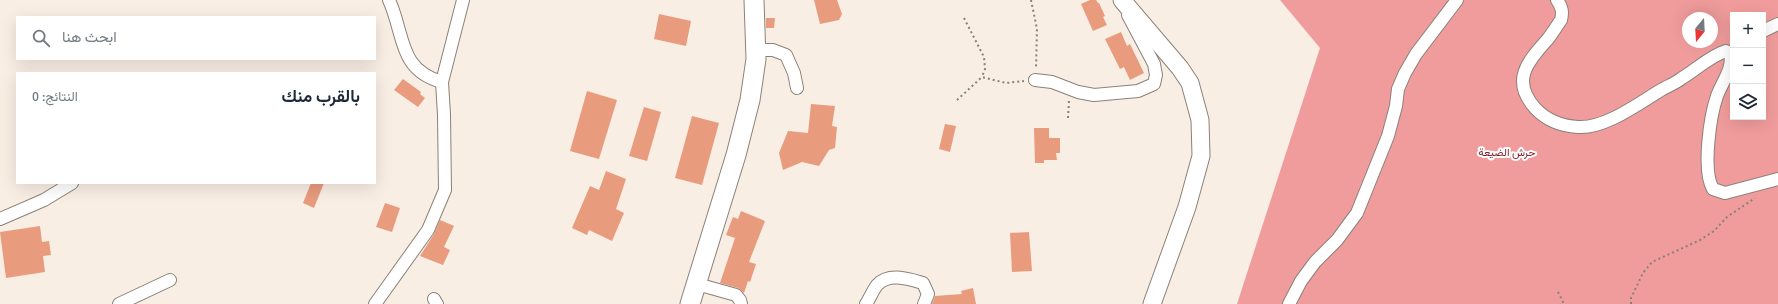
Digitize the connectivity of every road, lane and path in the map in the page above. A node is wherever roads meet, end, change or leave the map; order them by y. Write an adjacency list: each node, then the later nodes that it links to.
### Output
1 (389, 0): 16 (street)
2 (463, 0): 16 (street)
3 (754, 0): 11 (main road)
4 (1031, 0): 15 (path)
5 (1121, 0): 18 (street); 34 (street)
6 (1457, 0): 35 (street)
7 (1562, 2): 12 (street)
8 (964, 18): 14 (path)
9 (1778, 24): 10 (street)
10 (1766, 30)
11 (756, 50): 17 (street); 26 (main road)
12 (1730, 52)
13 (1730, 66): 21 (street)
14 (982, 77): 15 (path); 19 (path)
15 (1035, 80): 18 (street)
16 (442, 82): 29 (street)
17 (797, 88)
18 (1072, 90): 20 (path)
19 (957, 100)
20 (1068, 118)
21 (1778, 179)
22 (70, 184): 24 (street)
23 (1759, 196): 37 (path)
24 (0, 219)
25 (170, 280): 28 (street)
26 (697, 284): 30 (main road); 31 (street)
27 (1558, 292): 36 (path)
28 (119, 304)
29 (375, 304)
30 (690, 304)
31 (741, 304)
32 (866, 304): 33 (street)
33 (924, 304)
34 (1152, 304)
35 (1289, 304)
36 (1564, 304)
37 (1631, 304)

